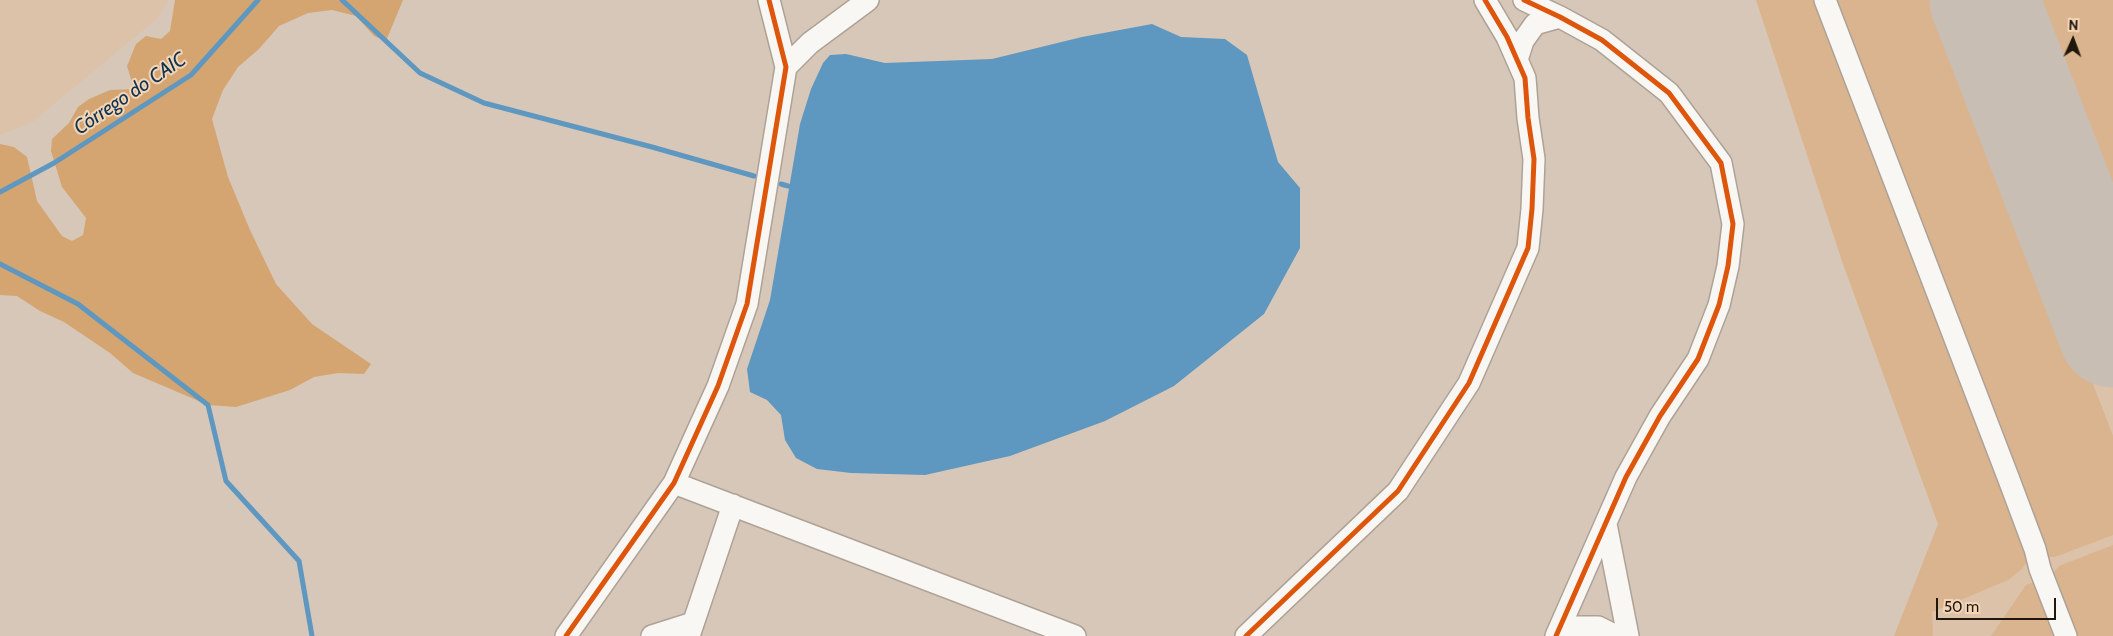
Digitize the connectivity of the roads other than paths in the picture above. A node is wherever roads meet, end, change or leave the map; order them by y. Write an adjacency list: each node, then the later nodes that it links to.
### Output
1 (769, 0): 8 (street)
2 (868, 0): 8 (street)
3 (1485, 0): 7 (street)
4 (1524, 0): 6 (street)
5 (1825, 0): 22 (street)
6 (1560, 16): 7 (street); 11 (street)
7 (1517, 60): 17 (street)
8 (786, 67): 9 (street)
9 (674, 483): 10 (street); 14 (street)
10 (733, 505): 12 (street); 13 (street)
11 (1606, 524): 18 (street); 21 (street)
12 (691, 630): 15 (street)
13 (1044, 630): 16 (street)
14 (566, 636)
15 (652, 636)
16 (1075, 636)
17 (1246, 636)
18 (1556, 636)
19 (1568, 636): 20 (street)
20 (1616, 636)
21 (1628, 636)
22 (2066, 636)

